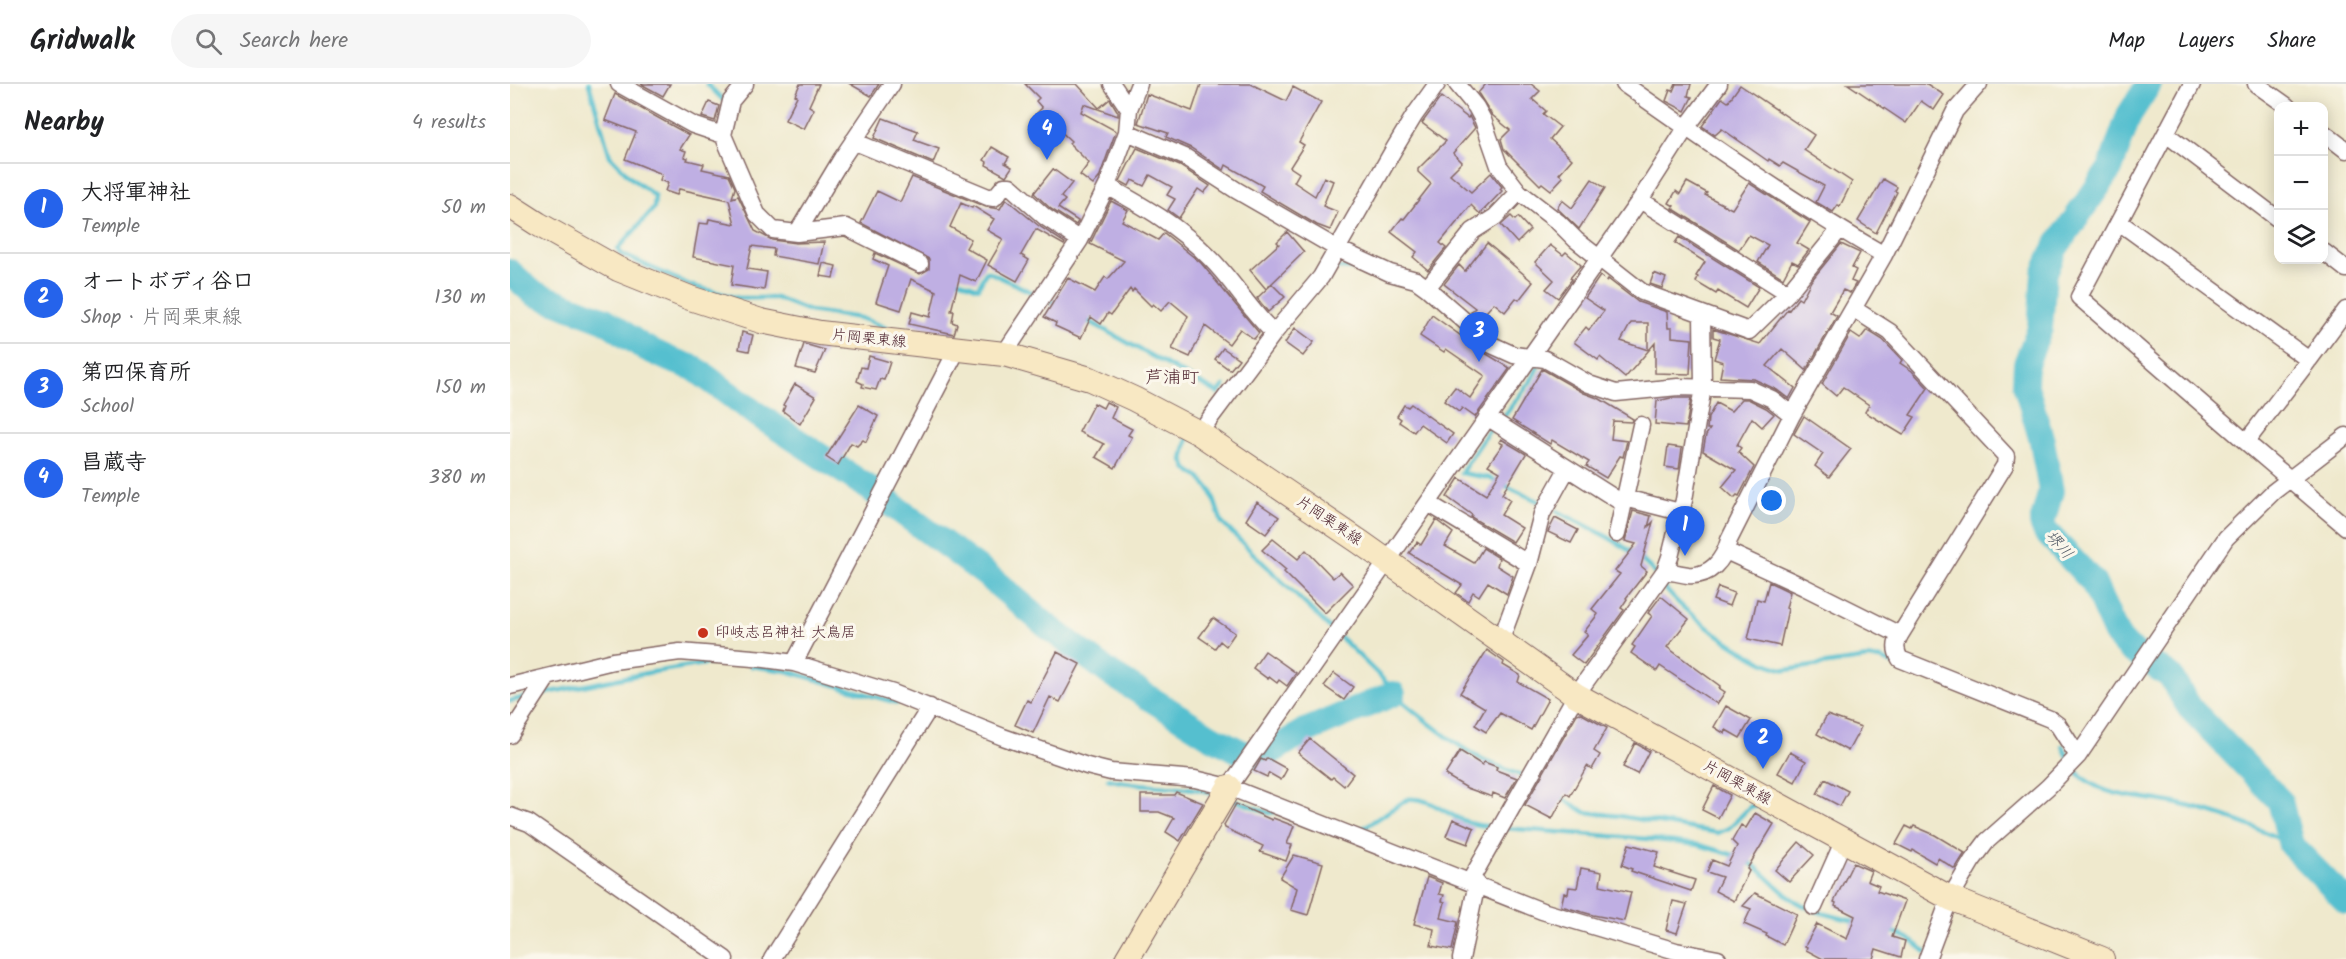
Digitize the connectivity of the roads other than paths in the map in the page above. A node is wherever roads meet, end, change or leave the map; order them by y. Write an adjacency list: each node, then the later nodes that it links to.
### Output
1 (619, 84): 18 (street)
2 (745, 84): 18 (street)
3 (892, 84): 20 (street)
4 (1112, 84): 14 (street)
5 (1139, 84): 14 (street)
6 (1437, 84): 31 (street)
7 (1457, 84): 23 (street)
8 (1624, 84): 15 (street)
9 (1719, 84): 15 (street)
10 (1979, 84): 32 (street)
11 (2192, 84): 17 (street)
12 (2266, 87): 13 (street)
13 (2283, 102)
14 (1130, 109): 16 (street)
15 (1686, 128): 24 (street); 28 (street)
16 (1128, 132): 22 (street); 31 (street)
17 (2166, 134): 26 (street); 27 (street)
18 (723, 135): 29 (street)
19 (2328, 136): 21 (street)
20 (853, 141): 29 (street); 30 (street)
21 (2346, 150)
22 (1107, 186): 30 (street); 42 (street)
23 (1519, 192): 34 (street); 37 (street)
24 (1640, 200): 34 (street); 38 (street)
25 (510, 206): 43 (main road, 片岡栗東線)
26 (2274, 216)
27 (2119, 222): 46 (street); 53 (street)
28 (1840, 229): 32 (street); 38 (street)
29 (797, 233): 35 (street)
30 (1080, 240): 45 (street)
31 (1335, 254): 37 (street); 42 (street)
32 (1884, 255): 39 (street)
33 (2328, 255): 36 (street)
34 (1599, 258): 41 (street); 44 (street)
35 (920, 264)
36 (2346, 269)
37 (1430, 284): 44 (street)
38 (1788, 293): 41 (street)
39 (1854, 309): 48 (street); 65 (street)
40 (2346, 310): 46 (street)
41 (1702, 315): 47 (street)
42 (1270, 329): 51 (street)
43 (958, 348): 45 (main road, 片岡栗東線); 67 (street)
44 (1534, 352): 47 (street); 49 (street)
45 (1004, 354): 51 (main road, 片岡栗東線)
46 (2308, 360): 53 (street)
47 (1703, 387): 48 (street); 58 (street)
48 (1792, 415): 61 (street)
49 (1487, 417): 54 (street); 57 (street)
50 (1641, 425): 56 (street)
51 (1199, 433): 62 (main road, 片岡栗東線)
52 (2346, 436): 55 (street)
53 (2246, 442): 55 (street)
54 (1567, 469): 56 (street); 63 (street)
55 (2289, 480): 59 (street); 73 (street)
56 (1624, 501): 58 (street); 60 (street)
57 (1428, 503): 62 (street); 63 (street)
58 (1680, 512): 64 (street)
59 (2346, 527)
60 (1617, 534)
61 (1726, 551): 64 (street); 65 (street)
62 (1387, 562): 66 (main road, 片岡栗東線); 74 (street)
63 (1529, 564): 66 (street)
64 (1664, 571): 70 (street)
65 (1900, 635): 73 (street)
66 (1500, 642): 70 (main road, 片岡栗東線)
67 (794, 663): 68 (street); 71 (street)
68 (547, 678): 69 (street); 72 (street)
69 (510, 686)
70 (1576, 695): 76 (main road, 片岡栗東線); 77 (street)
71 (930, 707): 74 (street); 81 (street)
72 (510, 735)
73 (2078, 756): 78 (street)
74 (1229, 787): 77 (street); 82 (main road)
75 (510, 816): 80 (street)
76 (1843, 842): 78 (main road, 片岡栗東線); 79 (street)
77 (1473, 882): 83 (street); 84 (street)
78 (1950, 897): 85 (street); 86 (main road, 片岡栗東線)
79 (1814, 906)
80 (725, 959)
81 (772, 959)
82 (1128, 959)
83 (1461, 959)
84 (1718, 959)
85 (1927, 959)
86 (2102, 959)

